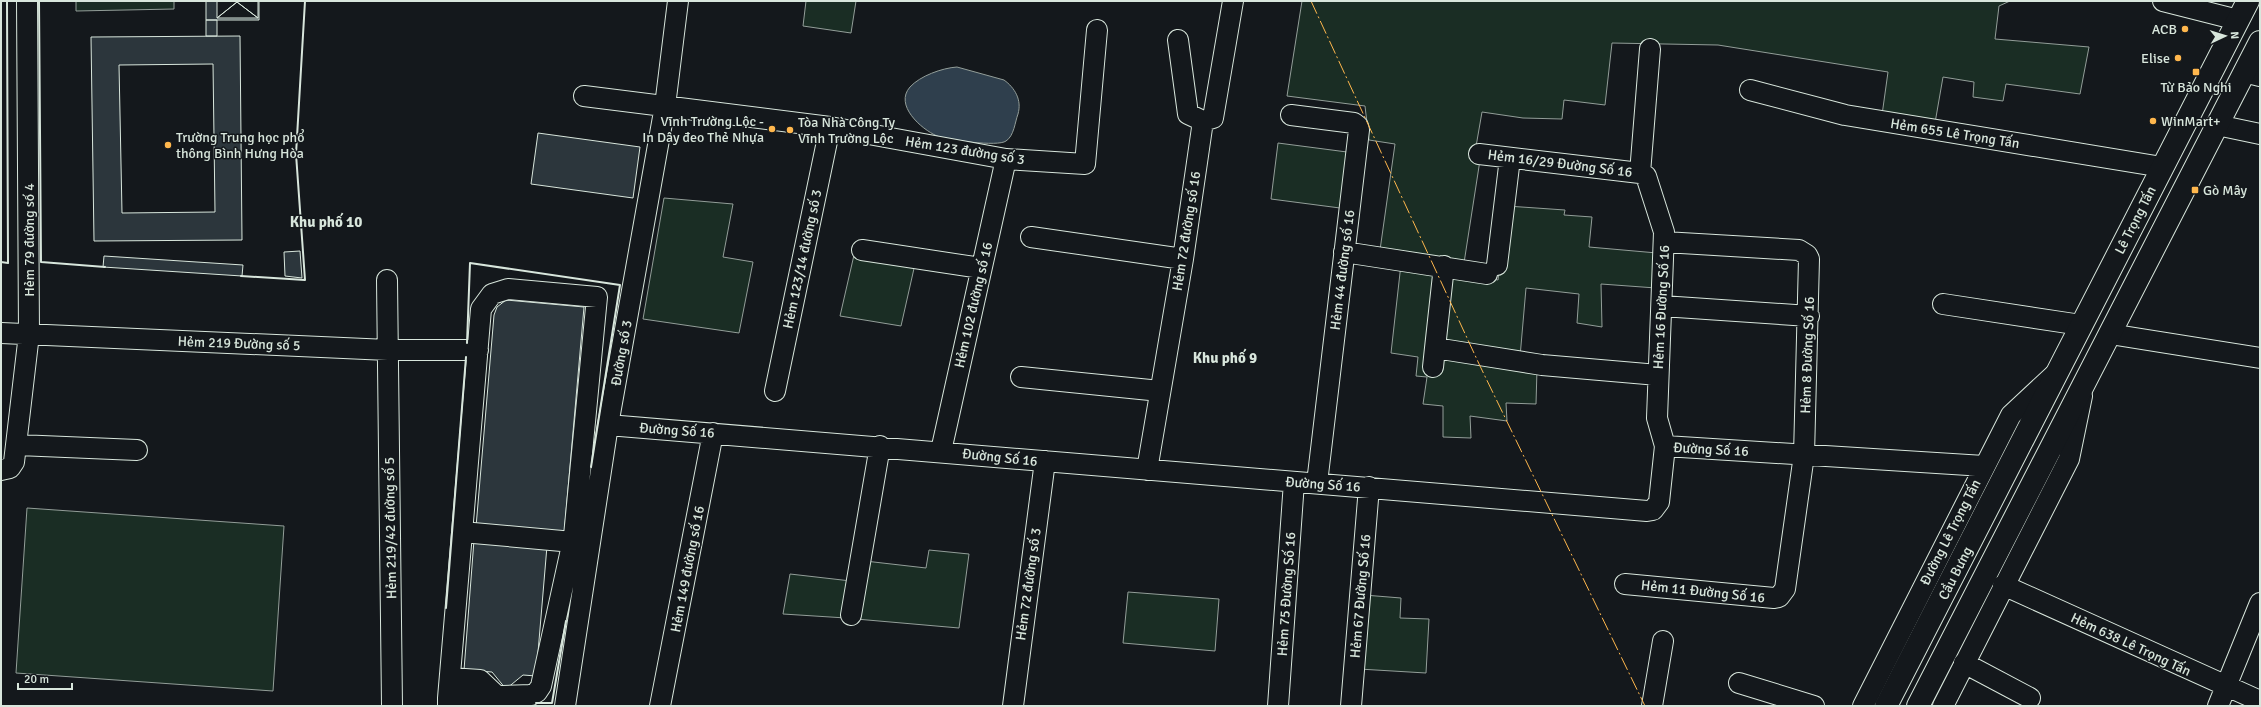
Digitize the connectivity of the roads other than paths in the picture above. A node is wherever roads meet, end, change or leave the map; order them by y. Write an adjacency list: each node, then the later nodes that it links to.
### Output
1 (27, 1): 38 (street, Hẻm 79 đường số 4)
2 (678, 1): 13 (street, Đường số 3)
3 (1233, 1): 15 (street)
4 (2163, 1): 5 (street)
5 (2243, 10): 22 (main road, Lê Trọng Tấn)
6 (1097, 30): 21 (street, Hẻm 123 đường số 3)
7 (1178, 40): 15 (street)
8 (2260, 42): 10 (main road)
9 (1650, 49): 23 (street)
10 (2252, 74): 16 (main road)
11 (1750, 90): 22 (street, Hẻm 655 Lê Trọng Tấn)
12 (584, 96): 13 (street, Hẻm 123 đường số 3)
13 (665, 106): 17 (street, Hẻm 123 đường số 3); 49 (street, Đường số 3)
14 (1291, 114): 28 (street, Hẻm 44 đường số 16)
15 (1203, 121): 29 (street, Hẻm 72 đường số 16)
16 (2217, 125): 18 (street); 24 (main road)
17 (830, 127): 21 (street, Hẻm 123 đường số 3); 47 (street, Hẻm 123/14 đường số 3)
18 (2260, 134)
19 (1479, 154): 20 (street, Hẻm 16/29 Đường Số 16)
20 (1510, 158): 23 (street, Hẻm 16/29 Đường Số 16); 30 (street)
21 (1006, 159): 31 (street, Hẻm 102 đường số 16)
22 (2162, 167): 24 (main road); 36 (main road, Lê Trọng Tấn)
23 (1640, 173): 26 (street, Hẻm 16 Đường Số 16)
24 (2192, 174): 39 (main road)
25 (1031, 236): 29 (street)
26 (1664, 242): 34 (street, Hẻm 16 Đường Số 16); 35 (street, Hẻm 8 Đường Số 16)
27 (862, 250): 31 (street)
28 (1344, 252): 30 (street); 63 (street, Hẻm 44 đường số 16)
29 (1183, 259): 48 (street, Hẻm 72 đường số 16)
30 (1444, 266): 44 (street)
31 (981, 268): 56 (street, Hẻm 102 đường số 16)
32 (387, 280): 40 (street, Hẻm 219/42 đường số 5)
33 (1943, 304): 36 (street)
34 (1662, 306): 35 (street); 44 (street, Hẻm 16 Đường Số 16)
35 (1809, 316): 57 (street, Hẻm 8 Đường Số 16)
36 (2081, 325): 43 (main road, Lê Trọng Tấn)
37 (1, 333): 38 (street, Hẻm 219 Đường số 5)
38 (29, 334): 40 (street, Hẻm 219 Đường số 5); 52 (street, Hẻm 79 đường số 4)
39 (2110, 334): 42 (street); 46 (main road)
40 (388, 350): 41 (street, Hẻm 219 Đường số 5); 80 (street, Hẻm 219/42 đường số 5)
41 (478, 350): 65 (street); 66 (street)
42 (2260, 358)
43 (2057, 372): 51 (main road, Lê Trọng Tấn); 59 (street, Đường Lê Trọng Tấn)
44 (1658, 375): 54 (street, Hẻm 16 Đường Số 16)
45 (1022, 377): 48 (street)
46 (2084, 386): 68 (street); 90 (main road, Cầu Bưng)
47 (775, 391)
48 (1160, 392): 61 (street, Hẻm 72 đường số 16)
49 (608, 425): 50 (street, Đường Số 16); 81 (street, Đường số 3)
50 (713, 433): 53 (street, Đường Số 16); 82 (street, Hẻm 149 đường số 16)
51 (2024, 439): 89 (main road, Cầu Bưng)
52 (18, 445): 55 (street); 60 (street, Hẻm 79 đường số 4)
53 (880, 446): 56 (street, Đường Số 16); 70 (street)
54 (1665, 446): 57 (street, Đường Số 16); 64 (street, Đường Số 16)
55 (137, 450)
56 (941, 451): 58 (street, Đường Số 16)
57 (1804, 455): 59 (street, Đường Số 16); 67 (street, Hẻm 11 Đường Số 16)
58 (1045, 461): 61 (street, Đường Số 16); 83 (street, Hẻm 72 đường số 3)
59 (1984, 466): 88 (street, Đường Lê Trọng Tấn)
60 (1, 470)
61 (1147, 470): 62 (street, Đường Số 16)
62 (1294, 482): 63 (street, Đường Số 16); 84 (street, Hẻm 75 Đường Số 16)
63 (1317, 483): 64 (street, Đường Số 16)
64 (1368, 487): 85 (street, Hẻm 67 Đường Số 16)
65 (462, 532): 66 (street); 73 (street)
66 (573, 542): 76 (street)
67 (1624, 584)
68 (2003, 585): 72 (street); 75 (street, Hẻm 638 Lê Trọng Tấn)
69 (2260, 603): 75 (street)
70 (852, 615)
71 (1663, 641): 86 (street)
72 (1964, 663): 77 (street); 91 (street)
73 (450, 678): 76 (street); 78 (street)
74 (1739, 683): 87 (street)
75 (2226, 687): 79 (street, Hẻm 638 Lê Trọng Tấn); 92 (street)
76 (497, 696): 78 (street)
77 (2030, 698)
78 (448, 702)
79 (2260, 702)
80 (392, 706)
81 (565, 706)
82 (660, 706)
83 (1013, 706)
84 (1278, 706)
85 (1351, 706)
86 (1652, 706)
87 (1814, 706)
88 (1863, 706)
89 (1886, 706)
90 (1918, 706)
91 (1943, 706)
92 (2218, 706)

